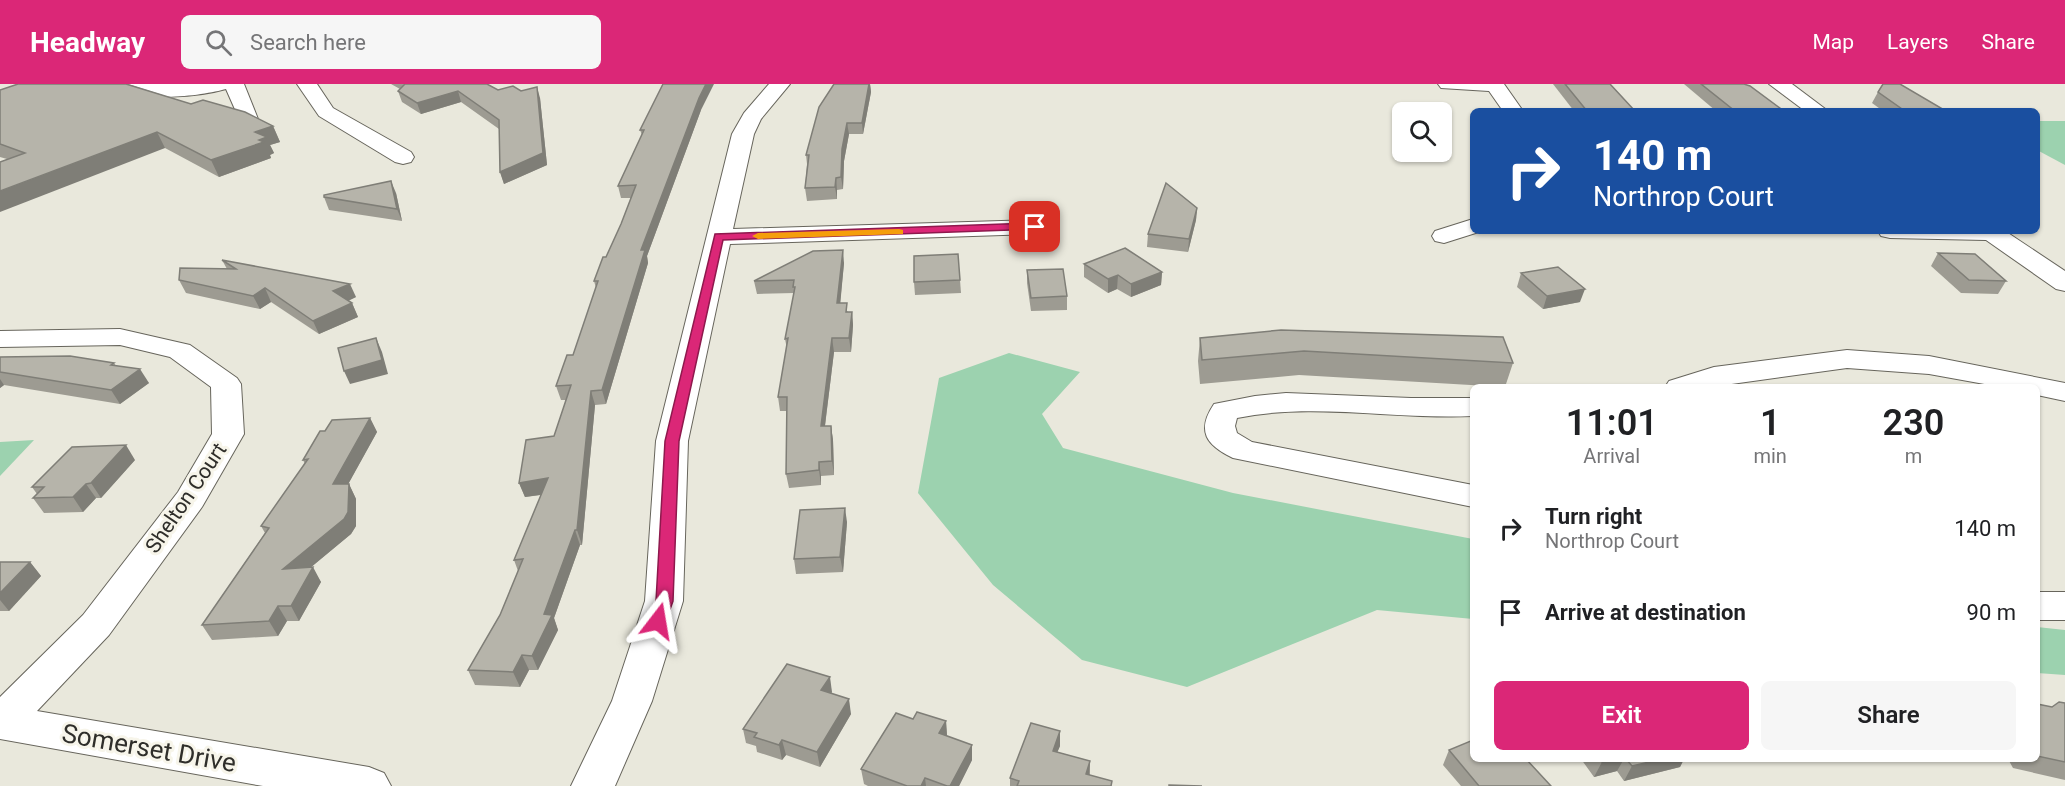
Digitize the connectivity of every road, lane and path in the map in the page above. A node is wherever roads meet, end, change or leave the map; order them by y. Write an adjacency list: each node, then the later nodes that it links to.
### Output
1 (134, 84): 2 (street)
2 (223, 84)
3 (234, 84): 11 (street)
4 (307, 84): 12 (street)
5 (780, 84): 17 (street)
6 (1448, 84): 7 (street)
7 (1495, 84): 9 (street)
8 (1779, 84): 10 (street)
9 (1511, 108)
10 (1814, 108)
11 (248, 119)
12 (403, 157)
13 (1035, 227): 17 (street)
14 (1470, 227): 16 (street)
15 (1994, 234): 18 (street)
16 (1444, 236)
17 (719, 237): 31 (street)
18 (2065, 283)
19 (0, 339): 29 (street, Shelton Court)
20 (1948, 378): 21 (street); 22 (street)
21 (1689, 384)
22 (1998, 384)
23 (2040, 389): 24 (street)
24 (2065, 392)
25 (1470, 407): 26 (street)
26 (1470, 495)
27 (2040, 606): 28 (street)
28 (2065, 606)
29 (0, 722): 30 (street, Somerset Drive)
30 (369, 786)
31 (593, 786)

